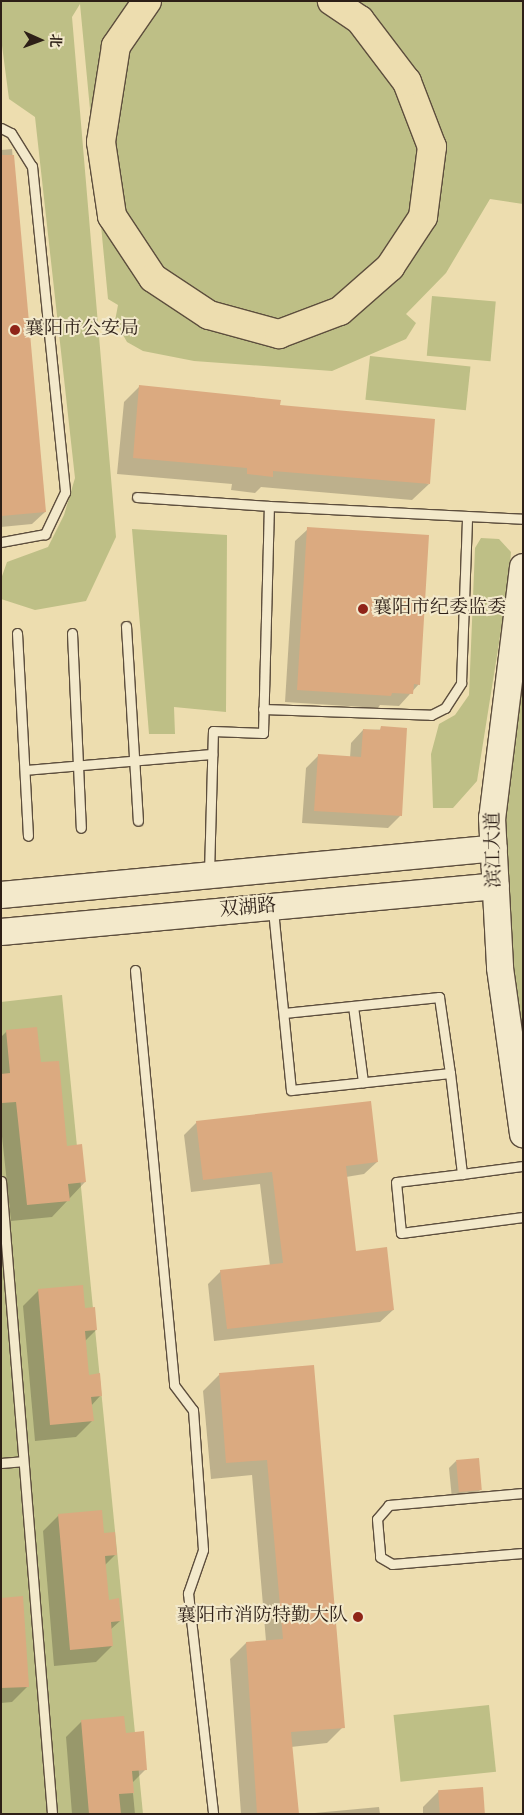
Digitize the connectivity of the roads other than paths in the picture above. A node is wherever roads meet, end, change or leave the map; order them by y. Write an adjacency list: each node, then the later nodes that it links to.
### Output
1 (147, 1): 2 (highway)
2 (332, 1)
3 (1, 128): 8 (lane)
4 (137, 497): 5 (lane)
5 (269, 506): 6 (lane); 13 (lane)
6 (467, 516): 7 (lane); 13 (lane)
7 (523, 519)
8 (1, 542)
9 (523, 567): 21 (main road, 滨江大道)
10 (126, 626): 15 (lane)
11 (17, 633): 17 (lane)
12 (72, 633): 16 (lane)
13 (263, 709): 14 (lane)
14 (212, 754): 15 (lane); 22 (lane)
15 (135, 761): 16 (lane); 18 (lane)
16 (78, 766): 17 (lane); 19 (lane)
17 (25, 770): 20 (lane)
18 (138, 820)
19 (81, 828)
20 (28, 836)
21 (494, 848): 22 (main road, 双湖路); 23 (main road, 滨江大道)
22 (209, 876): 24 (main road, 双湖路)
23 (496, 886): 25 (main road, 双湖路); 32 (main road, 滨江大道)
24 (1, 895)
25 (273, 907): 26 (main road, 双湖路); 29 (lane)
26 (1, 932)
27 (134, 970): 42 (lane)
28 (354, 1006): 29 (lane); 30 (lane); 31 (lane)
29 (284, 1013): 31 (lane)
30 (450, 1073): 31 (lane); 34 (lane)
31 (363, 1082)
32 (523, 1134)
33 (523, 1166): 34 (lane)
34 (462, 1174): 36 (lane)
35 (1, 1181): 37 (lane)
36 (523, 1217)
37 (22, 1460): 38 (lane); 41 (lane)
38 (1, 1462)
39 (523, 1493): 40 (lane)
40 (523, 1553)
41 (52, 1814)
42 (213, 1814)

